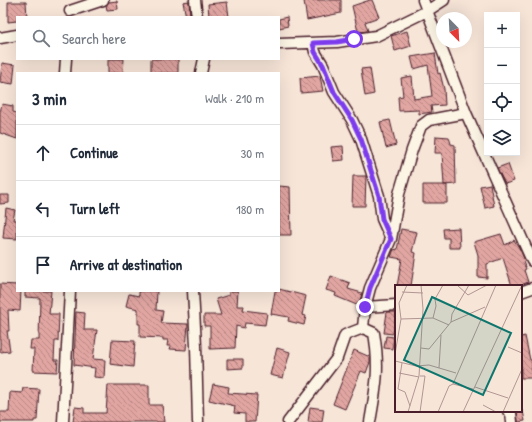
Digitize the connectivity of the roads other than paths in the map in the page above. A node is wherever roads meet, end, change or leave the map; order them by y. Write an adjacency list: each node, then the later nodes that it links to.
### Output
1 (70, 0): 7 (street)
2 (103, 0): 7 (street)
3 (195, 0): 8 (street)
4 (423, 0): 6 (street)
5 (444, 0): 6 (street)
6 (427, 12): 11 (street); 17 (street)
7 (70, 14)
8 (197, 16)
9 (16, 35): 10 (street)
10 (0, 38)
11 (313, 43): 12 (street); 18 (street)
12 (280, 44)
13 (66, 60): 15 (street)
14 (204, 60): 16 (street)
15 (65, 72)
16 (201, 72)
17 (466, 113): 18 (street); 19 (street)
18 (391, 239): 25 (street)
19 (532, 261)
20 (532, 288): 23 (street)
21 (70, 292): 28 (street)
22 (193, 292): 29 (street)
23 (522, 292)
24 (395, 305): 25 (street)
25 (365, 307): 26 (street)
26 (363, 328): 30 (street); 31 (street)
27 (510, 412): 32 (street)
28 (63, 422)
29 (198, 422)
30 (288, 422)
31 (370, 422)
32 (512, 422)

